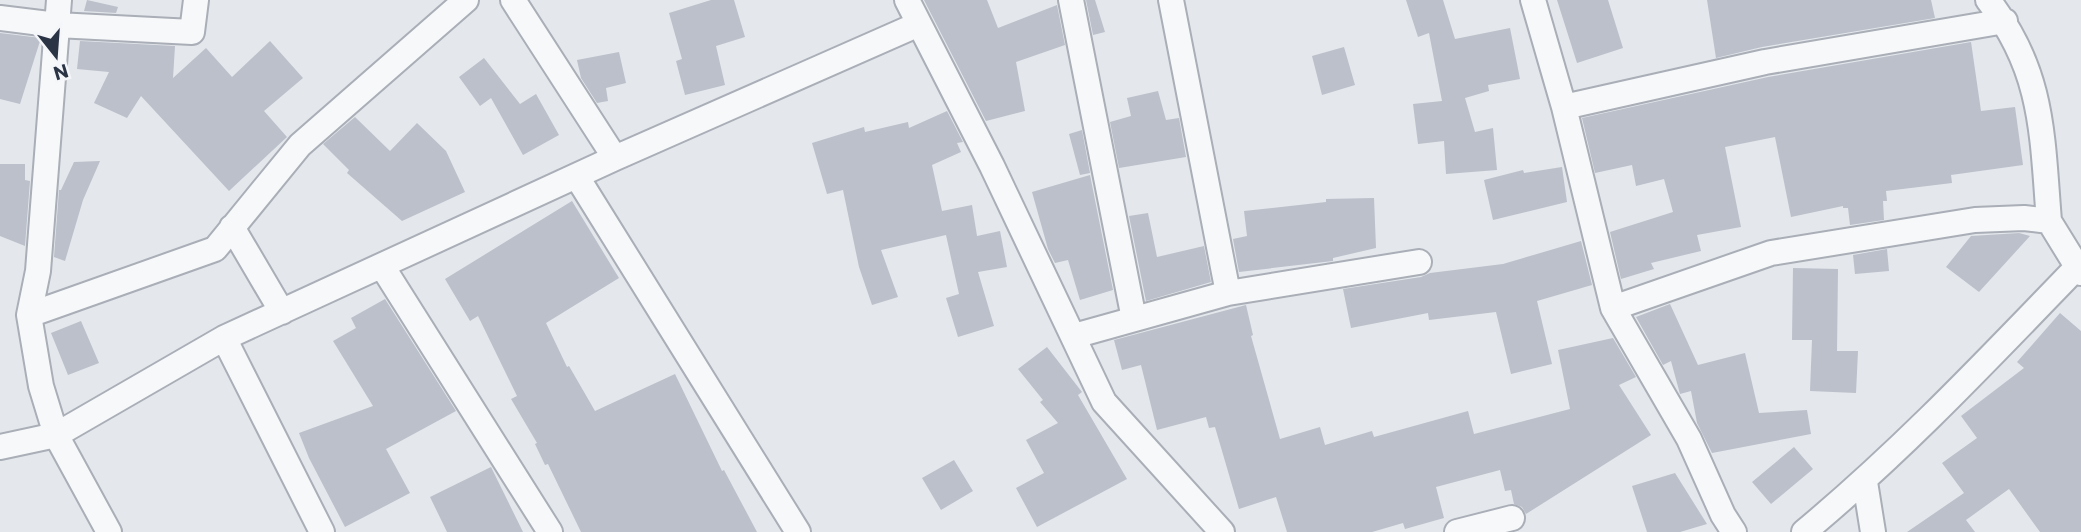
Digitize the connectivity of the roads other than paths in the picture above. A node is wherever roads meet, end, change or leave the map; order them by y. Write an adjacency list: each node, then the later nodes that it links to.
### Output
1 (59, 0): 13 (street)
2 (196, 0): 13 (street)
3 (466, 0): 18 (street)
4 (907, 0): 12 (street)
5 (1071, 0): 26 (street)
6 (1171, 0): 22 (street)
7 (1533, 0): 14 (street)
8 (1988, 0): 11 (street)
9 (517, 1): 15 (street)
10 (0, 18): 13 (street)
11 (2005, 22): 14 (street); 17 (street)
12 (919, 24): 15 (street); 27 (street)
13 (57, 25): 25 (street)
14 (1564, 107): 23 (street)
15 (615, 158): 16 (street)
16 (576, 177): 20 (street); 36 (street)
17 (2049, 221): 21 (street); 23 (street)
18 (232, 228): 24 (street); 25 (street)
19 (1419, 261): 22 (street)
20 (382, 267): 24 (street); 35 (street)
21 (2079, 268): 31 (street)
22 (1228, 293): 26 (street)
23 (1613, 308): 39 (street)
24 (282, 312): 28 (street)
25 (29, 314): 29 (street)
26 (1134, 319): 27 (street)
27 (1074, 336): 37 (street)
28 (224, 338): 29 (street); 34 (street)
29 (56, 435): 30 (street); 33 (street)
30 (0, 447)
31 (1865, 482): 40 (street); 41 (street)
32 (1511, 518): 38 (street)
33 (109, 532)
34 (322, 532)
35 (550, 532)
36 (798, 532)
37 (1222, 532)
38 (1457, 532)
39 (1734, 532)
40 (1804, 532)
41 (1873, 532)

